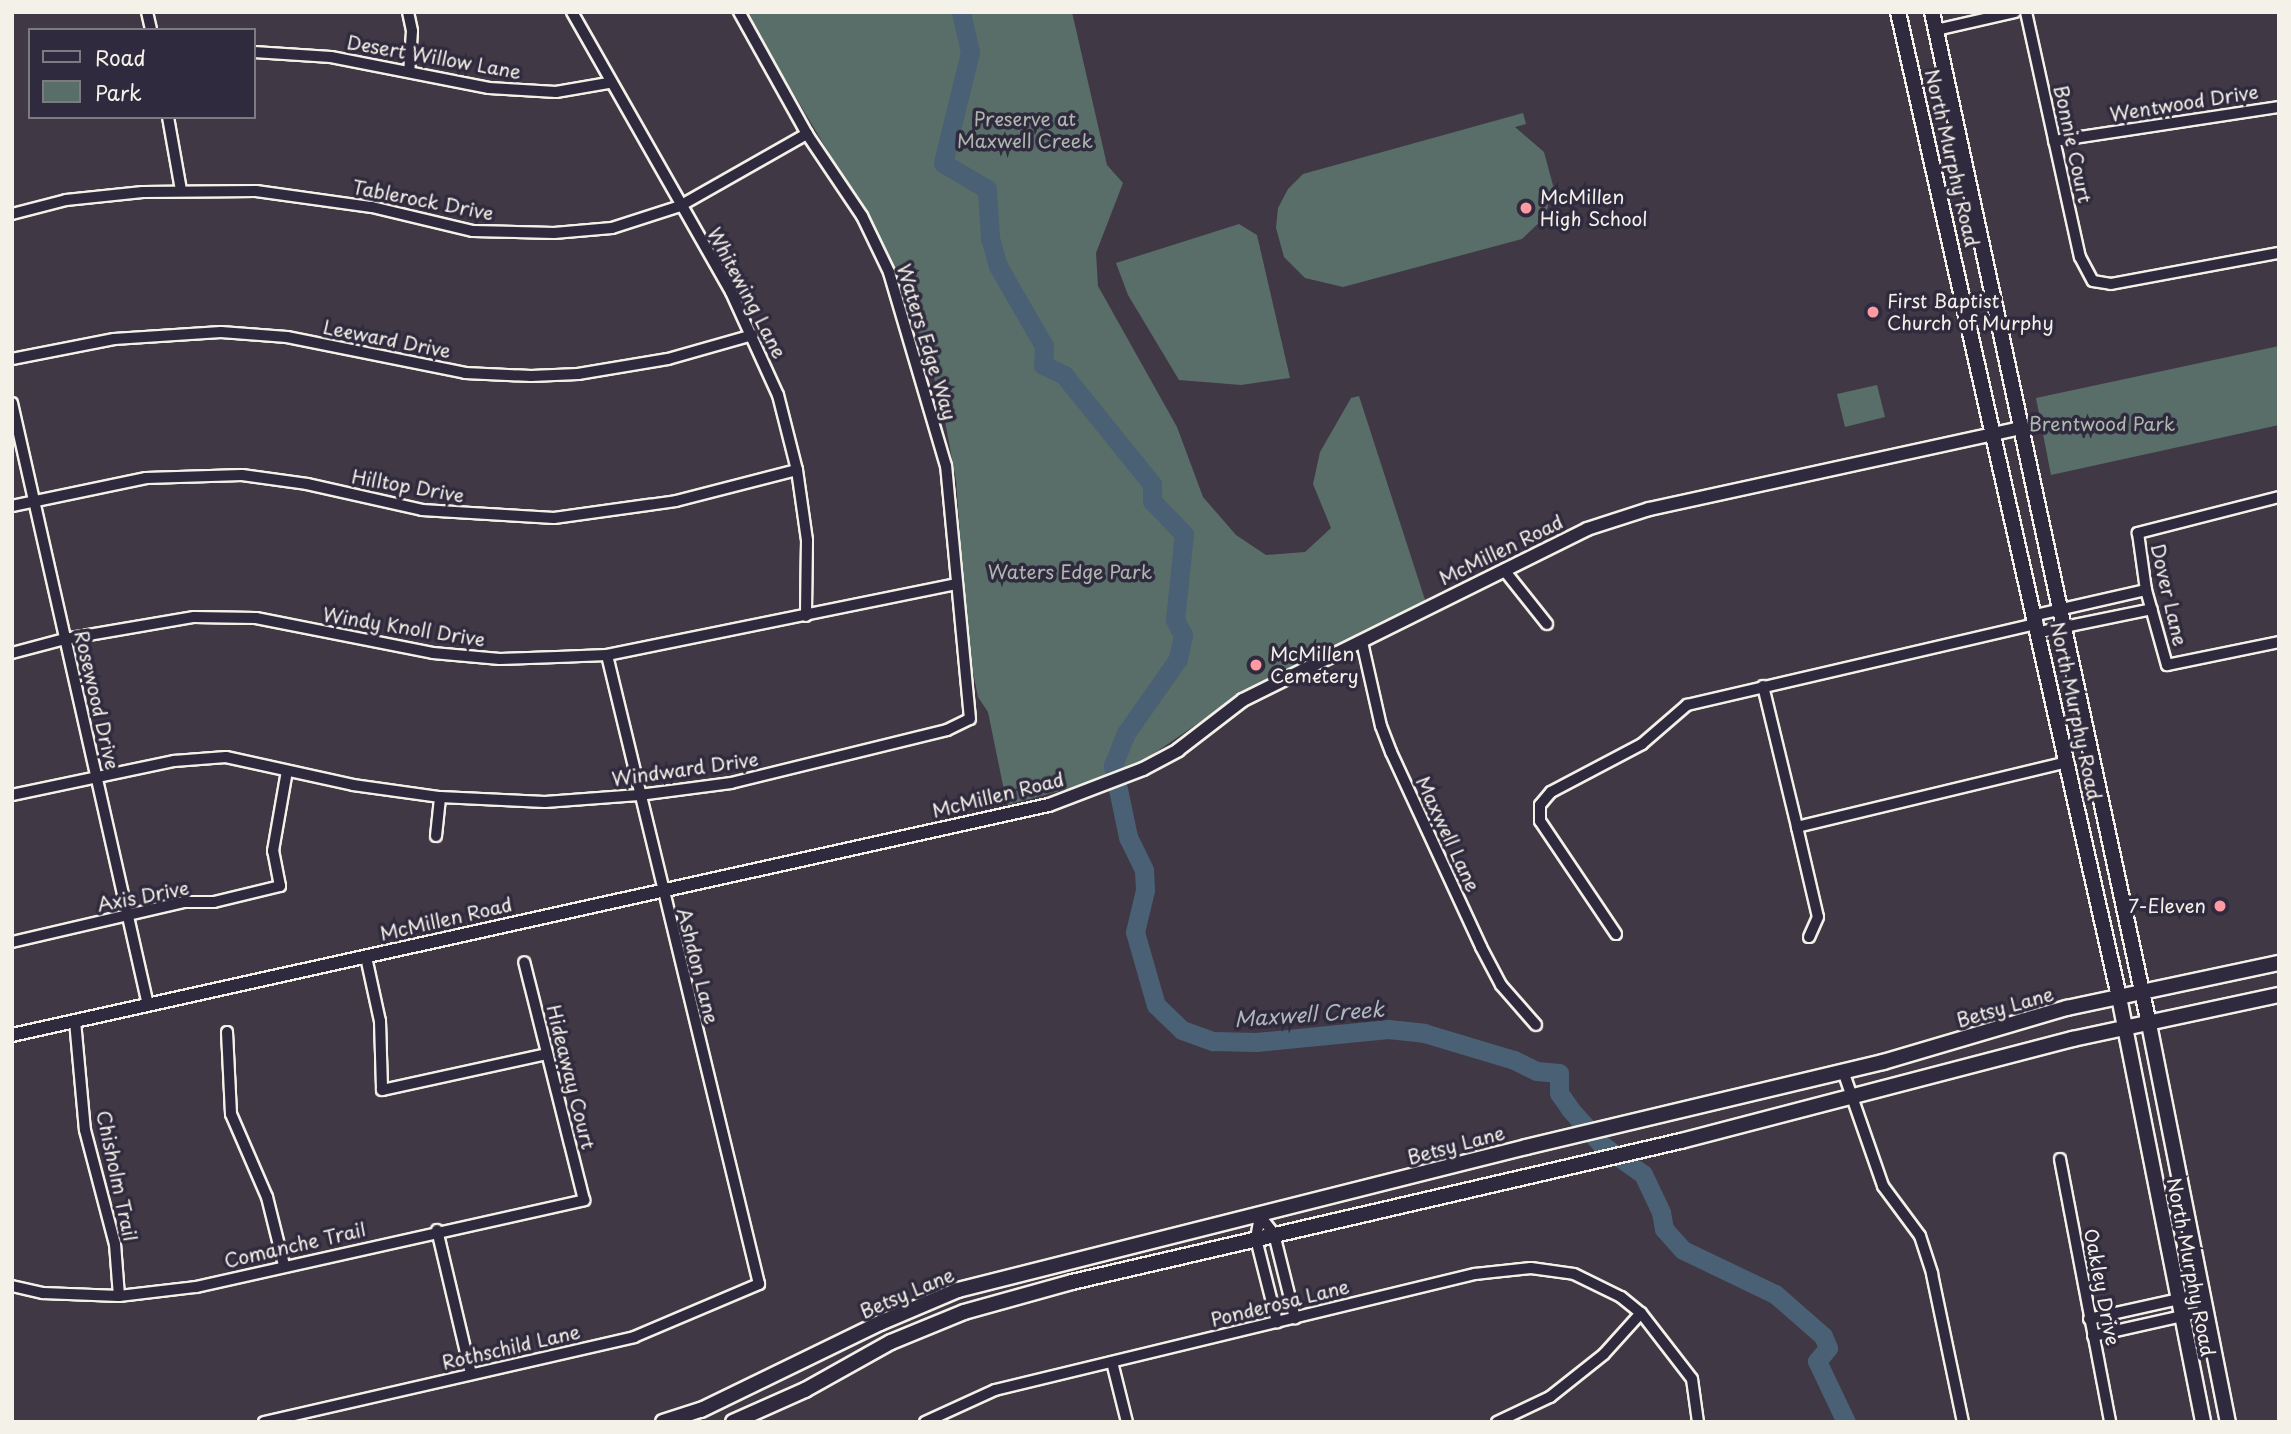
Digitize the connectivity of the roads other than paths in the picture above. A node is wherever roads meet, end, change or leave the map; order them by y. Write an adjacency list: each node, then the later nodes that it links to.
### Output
1 (408, 12): 10 (street)
2 (572, 12): 11 (street, Whitewing Lane)
3 (739, 12): 14 (street, Waters Edge Way)
4 (1898, 12): 24 (main road, North Murphy Road)
5 (1932, 12): 8 (main road, North Murphy Road)
6 (2015, 12): 8 (street)
7 (2026, 12): 15 (street, Bonnie Court)
8 (1936, 30): 23 (main road, North Murphy Road)
9 (256, 52): 10 (street, Desert Willow Lane)
10 (409, 71): 11 (street, Desert Willow Lane)
11 (608, 83): 17 (street, Whitewing Lane)
12 (2279, 107): 15 (street, Wentwood Drive)
13 (168, 119): 16 (street)
14 (807, 134): 17 (street, Tablerock Drive); 30 (street, Waters Edge Way)
15 (2054, 141): 19 (street, Bonnie Court)
16 (181, 190): 17 (street, Tablerock Drive); 18 (street, Tablerock Drive)
17 (680, 206): 20 (street, Whitewing Lane)
18 (12, 214)
19 (2279, 253)
20 (753, 335): 21 (street, Leeward Drive); 25 (street, Whitewing Lane)
21 (12, 359)
22 (12, 403): 27 (street, Rosewood Drive)
23 (2021, 428): 24 (street, McMillen Road); 33 (main road, North Murphy Road)
24 (1996, 434): 29 (street, McMillen Road); 35 (main road, North Murphy Road)
25 (797, 470): 27 (street, Hilltop Drive); 34 (street, Whitewing Lane)
26 (2279, 497): 31 (street, Dover Lane)
27 (34, 501): 28 (street, Hilltop Drive); 38 (street, Rosewood Drive)
28 (12, 506)
29 (1504, 570): 36 (street); 39 (street, McMillen Road)
30 (956, 584): 34 (street, Windy Knoll Drive); 44 (street, Waters Edge Way)
31 (2146, 590): 32 (street, Dover Lane); 33 (street)
32 (2151, 609): 37 (street); 40 (street, Dover Lane)
33 (2059, 610): 35 (street); 37 (main road, North Murphy Road)
34 (806, 616): 42 (street, Windy Knoll Drive)
35 (2038, 623): 37 (street); 43 (street); 45 (main road, North Murphy Road)
36 (1547, 624)
37 (2063, 628): 61 (main road, North Murphy Road)
38 (65, 639): 41 (street, Windy Knoll Drive); 42 (street, Windy Knoll Drive); 47 (street, Rosewood Drive)
39 (1362, 642): 53 (street, McMillen Road); 67 (street, Maxwell Lane)
40 (2279, 642)
41 (12, 653)
42 (607, 654): 49 (street, Ashdon Lane)
43 (1763, 686): 51 (street); 55 (street)
44 (970, 719): 49 (street, Windward Drive)
45 (2068, 762): 51 (street); 63 (main road, North Murphy Road)
46 (287, 771): 47 (street, Windward Drive); 50 (street, Windward Drive); 54 (street, Axis Drive)
47 (96, 775): 48 (street, Windward Drive); 54 (street, Rosewood Drive)
48 (12, 795)
49 (639, 795): 50 (street, Windward Drive); 53 (street, Ashdon Lane)
50 (440, 797): 52 (street)
51 (1797, 827): 56 (street)
52 (436, 836)
53 (662, 891): 58 (street, McMillen Road); 81 (street, Ashdon Lane)
54 (128, 914): 57 (street, Axis Drive); 64 (street, Rosewood Drive)
55 (1616, 934)
56 (1809, 937)
57 (12, 942)
58 (366, 957): 64 (street, McMillen Road); 71 (street)
59 (524, 962): 71 (street, Hideaway Court)
60 (2279, 963): 61 (main road, Betsy Lane)
61 (2142, 992): 63 (main road, Betsy Lane); 66 (main road, North Murphy Road)
62 (2279, 995): 66 (main road, Betsy Lane)
63 (2119, 997): 68 (main road, North Murphy Road); 72 (main road, Betsy Lane)
64 (148, 1005): 65 (street, McMillen Road)
65 (75, 1021): 70 (street, McMillen Road); 84 (street, Chisholm Trail)
66 (2150, 1024): 68 (main road, Betsy Lane); 83 (main road, North Murphy Road)
67 (1536, 1025)
68 (2125, 1028): 73 (main road, Betsy Lane); 85 (main road, North Murphy Road)
69 (227, 1032): 80 (street)
70 (12, 1035)
71 (547, 1054): 75 (street, Hideaway Court)
72 (1843, 1071): 73 (street); 76 (main road, Betsy Lane)
73 (1850, 1099): 78 (main road, Betsy Lane); 102 (street)
74 (2060, 1159): 90 (street, Oakley Drive)
75 (584, 1200): 77 (street, Comanche Trail)
76 (1260, 1216): 78 (street); 79 (street); 96 (main road, Betsy Lane)
77 (437, 1230): 80 (street, Comanche Trail); 94 (street)
78 (1274, 1234): 79 (main road, Betsy Lane); 89 (street)
79 (1256, 1239): 91 (street); 97 (main road, Betsy Lane)
80 (284, 1265): 84 (street, Comanche Trail)
81 (758, 1284): 94 (street, Rothschild Lane)
82 (12, 1286): 84 (street, Comanche Trail)
83 (2202, 1294): 85 (street); 86 (main road, North Murphy Road)
84 (119, 1296)
85 (2177, 1299): 88 (main road, North Murphy Road); 90 (street)
86 (2205, 1311): 88 (street); 105 (main road, North Murphy Road)
87 (1640, 1313): 89 (street, Ponderosa Lane); 100 (street); 101 (street, Ponderosa Lane)
88 (2180, 1316): 92 (street); 104 (main road, North Murphy Road)
89 (1295, 1318): 91 (street, Ponderosa Lane)
90 (2089, 1319): 92 (street, Oakley Drive)
91 (1277, 1322): 93 (street, Ponderosa Lane)
92 (2093, 1336): 103 (street, Oakley Drive)
93 (1112, 1362): 98 (street, Ponderosa Lane); 99 (street)
94 (471, 1374): 95 (street, Rothschild Lane)
95 (271, 1421)
96 (663, 1422)
97 (733, 1422)
98 (925, 1422)
99 (1126, 1422)
100 (1497, 1422)
101 (1698, 1422)
102 (1963, 1422)
103 (2110, 1422)
104 (2203, 1422)
105 (2228, 1422)

